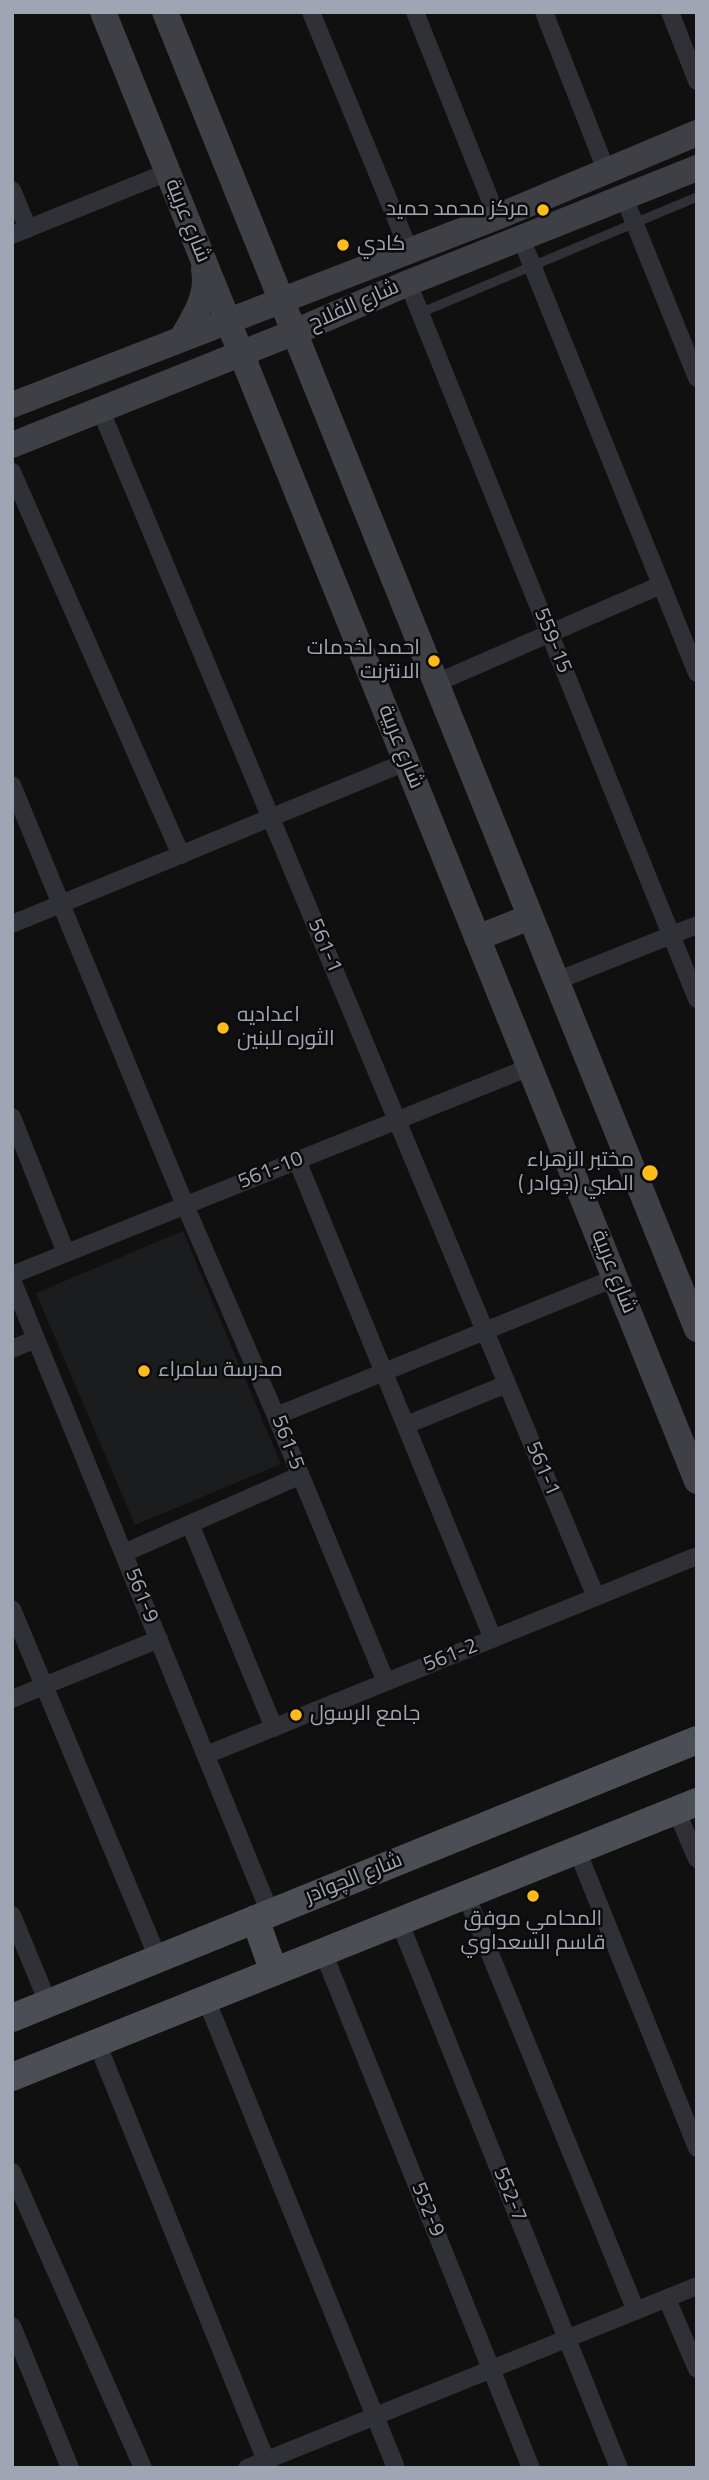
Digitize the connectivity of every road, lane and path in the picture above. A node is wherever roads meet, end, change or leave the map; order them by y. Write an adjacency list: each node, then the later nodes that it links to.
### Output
1 (103, 12): 11 (main road, شارع عربية)
2 (166, 12): 19 (main road)
3 (311, 12): 20 (street)
4 (415, 12): 15 (street)
5 (544, 12): 10 (street)
6 (670, 12): 7 (street)
7 (697, 81)
8 (697, 133): 10 (main road, شارع الفلاح)
9 (697, 168): 13 (main road, شارع الفلاح)
10 (606, 170): 15 (main road, شارع الفلاح)
11 (168, 172): 17 (street); 21 (main road, شارع عربية)
12 (12, 190): 17 (street)
13 (624, 197): 16 (street); 18 (main road, شارع الفلاح)
14 (697, 197): 16 (lane)
15 (496, 217): 20 (main road, شارع الفلاح)
16 (634, 222): 22 (lane); 33 (street)
17 (20, 232)
18 (521, 238): 22 (street); 23 (main road, شارع الفلاح)
19 (260, 247): 24 (main road); 25 (main road)
20 (409, 250): 24 (main road, شارع الفلاح)
21 (202, 257): 28 (main road, شارع عربية); 30 (main road)
22 (533, 267): 27 (lane); 40 (street)
23 (408, 283): 26 (main road, شارع الفلاح); 27 (street, 559-15)
24 (322, 284): 25 (main road, شارع الفلاح)
25 (282, 300): 28 (main road, شارع الفلاح); 29 (main road)
26 (342, 312): 29 (main road, شارع الفلاح); 34 (main road)
27 (420, 313): 41 (street, 559-15)
28 (228, 321): 30 (main road, شارع الفلاح); 31 (main road, شارع عربية)
29 (295, 332): 31 (main road, شارع الفلاح); 34 (main road)
30 (182, 338): 35 (main road, شارع الفلاح)
31 (241, 353): 32 (main road, شارع الفلاح); 37 (main road, شارع عربية)
32 (194, 372): 36 (main road, شارع الفلاح); 37 (main road)
33 (697, 378)
34 (316, 386): 44 (main road)
35 (12, 405)
36 (101, 411): 38 (main road, شارع الفلاح); 47 (street, 561-1)
37 (264, 411): 45 (main road, شارع عربية)
38 (12, 445)
39 (12, 472): 48 (street)
40 (661, 585): 41 (street); 42 (street)
41 (549, 634): 44 (street); 53 (street, 559-15)
42 (691, 641): 43 (street)
43 (697, 673)
44 (436, 683): 50 (main road)
45 (406, 762): 47 (street); 54 (main road, شارع عربية)
46 (12, 785): 49 (street, 561-5)
47 (271, 818): 48 (street); 59 (street, 561-1)
48 (181, 855): 49 (street)
49 (60, 905): 51 (street); 61 (street, 561-5)
50 (530, 917): 54 (main road); 55 (main road)
51 (12, 924)
52 (697, 925): 53 (street)
53 (671, 935): 55 (street); 56 (street, 559-15)
54 (477, 938): 57 (main road, شارع عربية)
55 (556, 981): 65 (main road)
56 (697, 999)
57 (530, 1067): 59 (street, 561-10); 64 (main road, شارع عربية)
58 (12, 1116): 62 (street)
59 (397, 1120): 60 (street, 561-10); 66 (street, 561-1)
60 (297, 1160): 61 (street, 561-10); 69 (street)
61 (184, 1206): 62 (street, 561-10); 71 (street, 561-5)
62 (66, 1253): 63 (street, 561-10)
63 (12, 1277): 67 (street, 561-9)
64 (615, 1278): 66 (street); 74 (main road, شارع عربية)
65 (697, 1329)
66 (484, 1331): 69 (street); 70 (street, 561-1)
67 (36, 1339): 68 (street); 76 (street, 561-9)
68 (12, 1349)
69 (384, 1372): 71 (street); 72 (street)
70 (507, 1384): 72 (street); 78 (street, 561-1)
71 (276, 1416): 73 (street, 561-5)
72 (406, 1425): 81 (street)
73 (299, 1476): 75 (street); 82 (street, 561-5)
74 (697, 1481)
75 (190, 1524): 76 (street); 85 (street)
76 (124, 1553): 80 (street, 561-9)
77 (697, 1556): 78 (street, 561-2)
78 (596, 1597): 81 (street, 561-2)
79 (12, 1609): 83 (street)
80 (159, 1639): 83 (street); 87 (street, 561-9)
81 (493, 1639): 82 (street, 561-2)
82 (386, 1682): 85 (street, 561-2)
83 (44, 1687): 84 (street); 96 (street)
84 (12, 1699)
85 (274, 1728): 87 (street, 561-2)
86 (697, 1740): 93 (main road, شارع الچوادر)
87 (206, 1755): 93 (street, 561-9)
88 (687, 1806): 89 (main road); 90 (street)
89 (577, 1850): 91 (main road); 103 (street)
90 (697, 1858)
91 (466, 1895): 94 (main road); 107 (street)
92 (12, 1915): 99 (street)
93 (263, 1916): 96 (main road, شارع الچوادر); 97 (main road)
94 (399, 1921): 95 (main road); 109 (street, 552-7)
95 (323, 1952): 97 (main road); 110 (street, 552-9)
96 (158, 1958): 99 (main road, شارع الچوادر)
97 (274, 1972): 98 (main road)
98 (206, 1999): 101 (main road); 112 (street)
99 (48, 2003): 100 (main road, شارع الچوادر)
100 (12, 2018)
101 (97, 2043): 102 (main road); 113 (street)
102 (12, 2077)
103 (697, 2148)
104 (12, 2172): 115 (street)
105 (697, 2286): 106 (street)
106 (667, 2299): 107 (street); 111 (street)
107 (636, 2311): 109 (street)
108 (12, 2326): 114 (street)
109 (567, 2338): 110 (street); 119 (street, 552-7)
110 (491, 2369): 112 (street); 118 (street, 552-9)
111 (697, 2369)
112 (375, 2417): 113 (street); 117 (street)
113 (268, 2464): 116 (street)
114 (70, 2468)
115 (143, 2468)
116 (247, 2468)
117 (396, 2468)
118 (531, 2468)
119 (619, 2468)

